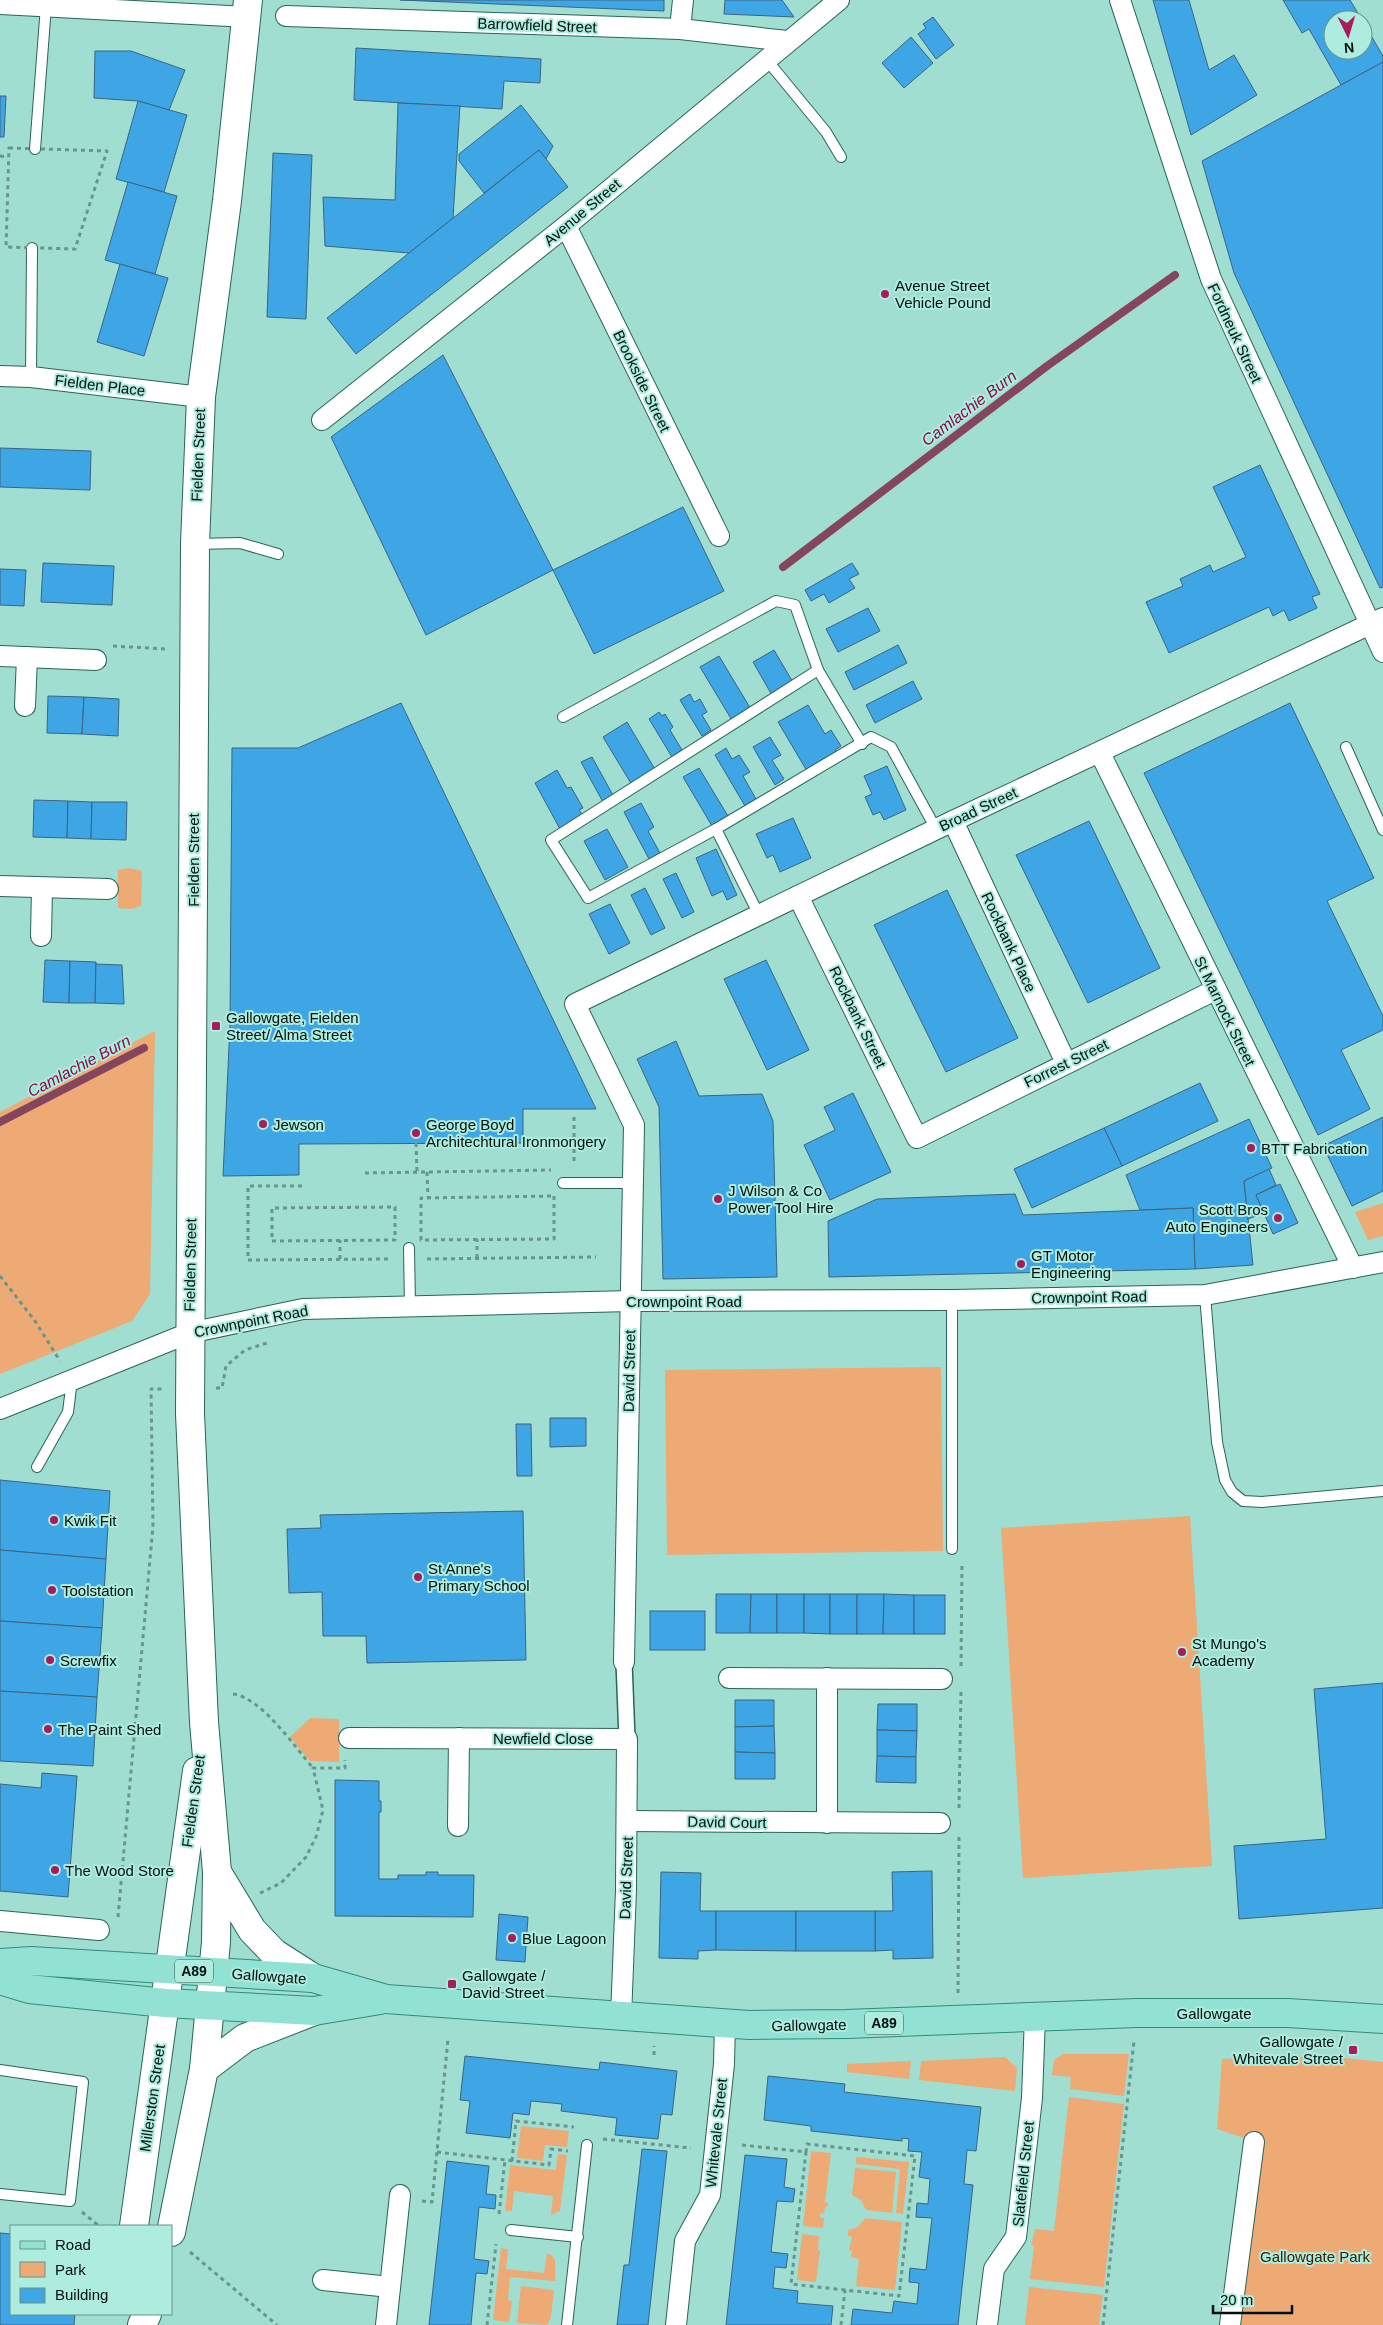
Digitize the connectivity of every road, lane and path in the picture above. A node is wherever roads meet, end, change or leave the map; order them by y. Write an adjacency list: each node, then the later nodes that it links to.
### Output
1 (683, 0): 9 (street)
2 (839, 0): 10 (street, Avenue Street)
3 (1120, 0): 27 (street, Fordneuk Street)
4 (0, 4): 6 (street)
5 (94, 4): 6 (street); 7 (street)
6 (46, 6): 12 (lane)
7 (248, 8): 22 (main road, Fielden Street)
8 (286, 16): 9 (street, Barrowfield Street)
9 (680, 29): 10 (street, Barrowfield Street)
10 (787, 41): 11 (street, Avenue Street)
11 (766, 59): 14 (lane); 16 (street, Avenue Street)
12 (35, 149): 15 (path); 19 (path)
13 (0, 156): 15 (path)
14 (841, 156)
15 (8, 157): 18 (path)
16 (566, 226): 23 (street, Avenue Street); 24 (street, Brookside Street)
17 (0, 228): 18 (path)
18 (7, 229): 19 (path)
19 (32, 248): 21 (lane)
20 (0, 376): 21 (street, Fielden Place)
21 (31, 377): 22 (street, Fielden Place)
22 (201, 397): 25 (main road, Fielden Street)
23 (322, 420)
24 (719, 536)
25 (195, 544): 26 (lane); 28 (main road, Fielden Street)
26 (278, 554)
27 (1376, 622): 29 (street, Fordneuk Street); 38 (street, Broad Street)
28 (195, 650): 32 (path); 78 (main road, Fielden Street)
29 (1383, 652)
30 (0, 656): 31 (street)
31 (27, 657): 32 (street); 34 (street)
32 (96, 660)
33 (818, 670): 35 (lane); 36 (lane); 40 (lane)
34 (25, 706)
35 (563, 717)
36 (862, 744): 39 (lane); 40 (lane)
37 (1346, 746): 41 (lane)
38 (1100, 753): 39 (street, Broad Street); 48 (street, St Marnock Street)
39 (944, 825): 45 (street, Broad Street); 50 (street, Rockbank Place)
40 (716, 830): 46 (lane)
41 (1383, 830)
42 (0, 886): 43 (street)
43 (42, 888): 44 (street); 47 (street)
44 (108, 889)
45 (798, 896): 46 (street, Broad Street); 52 (street, Rockbank Street)
46 (759, 915): 49 (street, Broad Street)
47 (41, 936)
48 (1215, 990): 50 (street, Forrest Street); 72 (street, St Marnock Street)
49 (575, 1004): 59 (street, David Street)
50 (1066, 1063): 52 (street, Forrest Street)
51 (574, 1117): 55 (path)
52 (917, 1138)
53 (416, 1144): 56 (path)
54 (553, 1170): 57 (path)
55 (574, 1170)
56 (417, 1172): 57 (path); 58 (path)
57 (427, 1172): 62 (path)
58 (365, 1174)
59 (633, 1183): 60 (lane); 76 (street, David Street)
60 (563, 1184)
61 (302, 1186): 69 (path)
62 (428, 1198): 63 (path); 63 (path)
63 (477, 1239): 68 (path)
64 (340, 1240): 64 (path); 69 (path)
65 (409, 1248): 77 (lane)
66 (596, 1257): 68 (path)
67 (424, 1258): 68 (path)
68 (477, 1258)
69 (340, 1259): 70 (path)
70 (394, 1259)
71 (1383, 1262): 72 (street, Crownpoint Road)
72 (1353, 1268): 74 (street, Crownpoint Road)
73 (0, 1276): 79 (path)
74 (1205, 1294): 75 (street, Crownpoint Road); 83 (lane)
75 (952, 1300): 76 (street, Crownpoint Road); 84 (lane)
76 (631, 1301): 77 (street, Crownpoint Road); 85 (street, David Street)
77 (410, 1306): 78 (street, Crownpoint Road)
78 (189, 1333): 79 (street, Crownpoint Road); 80 (main road, Fielden Street)
79 (72, 1380): 81 (street, Crownpoint Road); 82 (lane)
80 (190, 1386): 92 (main road, Fielden Street); 106 (path)
81 (0, 1409)
82 (37, 1467)
83 (1383, 1491)
84 (952, 1549): 86 (path)
85 (624, 1662): 95 (street)
86 (961, 1670)
87 (729, 1678): 88 (street)
88 (827, 1678): 89 (street); 99 (street)
89 (942, 1679)
90 (961, 1690): 97 (path)
91 (233, 1694): 96 (path)
92 (204, 1722): 103 (main road, Fielden Street); 108 (main road, Fielden Street)
93 (349, 1738): 94 (street, Newfield Close); 96 (path)
94 (459, 1738): 95 (street, Newfield Close); 101 (street)
95 (627, 1739): 98 (street, David Street)
96 (313, 1768): 104 (path)
97 (959, 1810)
98 (627, 1821): 99 (street, David Court); 118 (street, David Street)
99 (827, 1823): 100 (street, David Court)
100 (940, 1823)
101 (458, 1826)
102 (959, 1830): 119 (path)
103 (217, 1872): 109 (main road, Fielden Street); 110 (main road, Fielden Street)
104 (255, 1895)
105 (0, 1921): 106 (street)
106 (99, 1930)
107 (0, 1963): 108 (main road, Gallowgate / A89)
108 (170, 1969): 109 (main road, Gallowgate / A89); 113 (main road, Millerston Street)
109 (213, 1972): 110 (main road, Gallowgate / A89); 114 (main road, Fielden Street)
110 (313, 1978): 112 (main road, Gallowgate / A89)
111 (0, 1980): 113 (main road, Gallowgate / A89)
112 (386, 1999): 115 (main road, Gallowgate / A89); 118 (main road, Gallowgate / A89)
113 (165, 2003): 114 (main road, Gallowgate / A89); 138 (main road, Millerston Street)
114 (210, 2006): 115 (main road, Gallowgate / A89); 123 (main road)
115 (314, 2011): 123 (main road)
116 (1137, 2013): 117 (main road, Gallowgate / A89); 120 (main road, Gallowgate / A89); 153 (path)
117 (1035, 2016): 119 (main road, Gallowgate / A89); 152 (street, Slatefield Street)
118 (621, 2017): 121 (main road, Gallowgate / A89)
119 (957, 2019): 121 (main road, Gallowgate / A89)
120 (1383, 2019)
121 (726, 2024): 150 (street, Whitevale Street)
122 (448, 2038): 131 (path)
123 (204, 2069): 141 (main road)
124 (0, 2070): 135 (lane)
125 (574, 2127): 134 (path)
126 (603, 2138): 130 (path)
127 (1254, 2142): 154 (street)
128 (587, 2145): 134 (path); 140 (lane)
129 (742, 2145): 132 (path)
130 (699, 2149)
131 (437, 2152): 133 (path); 136 (path)
132 (806, 2152): 145 (path); 145 (path)
133 (505, 2160): 134 (path); 137 (path)
134 (512, 2162)
135 (0, 2194)
136 (400, 2195): 144 (street)
137 (499, 2214)
138 (134, 2225)
139 (511, 2230): 140 (lane)
140 (578, 2237): 149 (lane)
141 (179, 2241): 146 (path)
142 (496, 2244): 148 (path)
143 (323, 2280): 144 (street)
144 (390, 2287): 147 (street)
145 (845, 2290): 151 (path)
146 (277, 2325)
147 (386, 2325)
148 (488, 2325)
149 (567, 2325)
150 (676, 2325)
151 (841, 2325)
152 (987, 2325)
153 (1103, 2325)
154 (1230, 2325)

